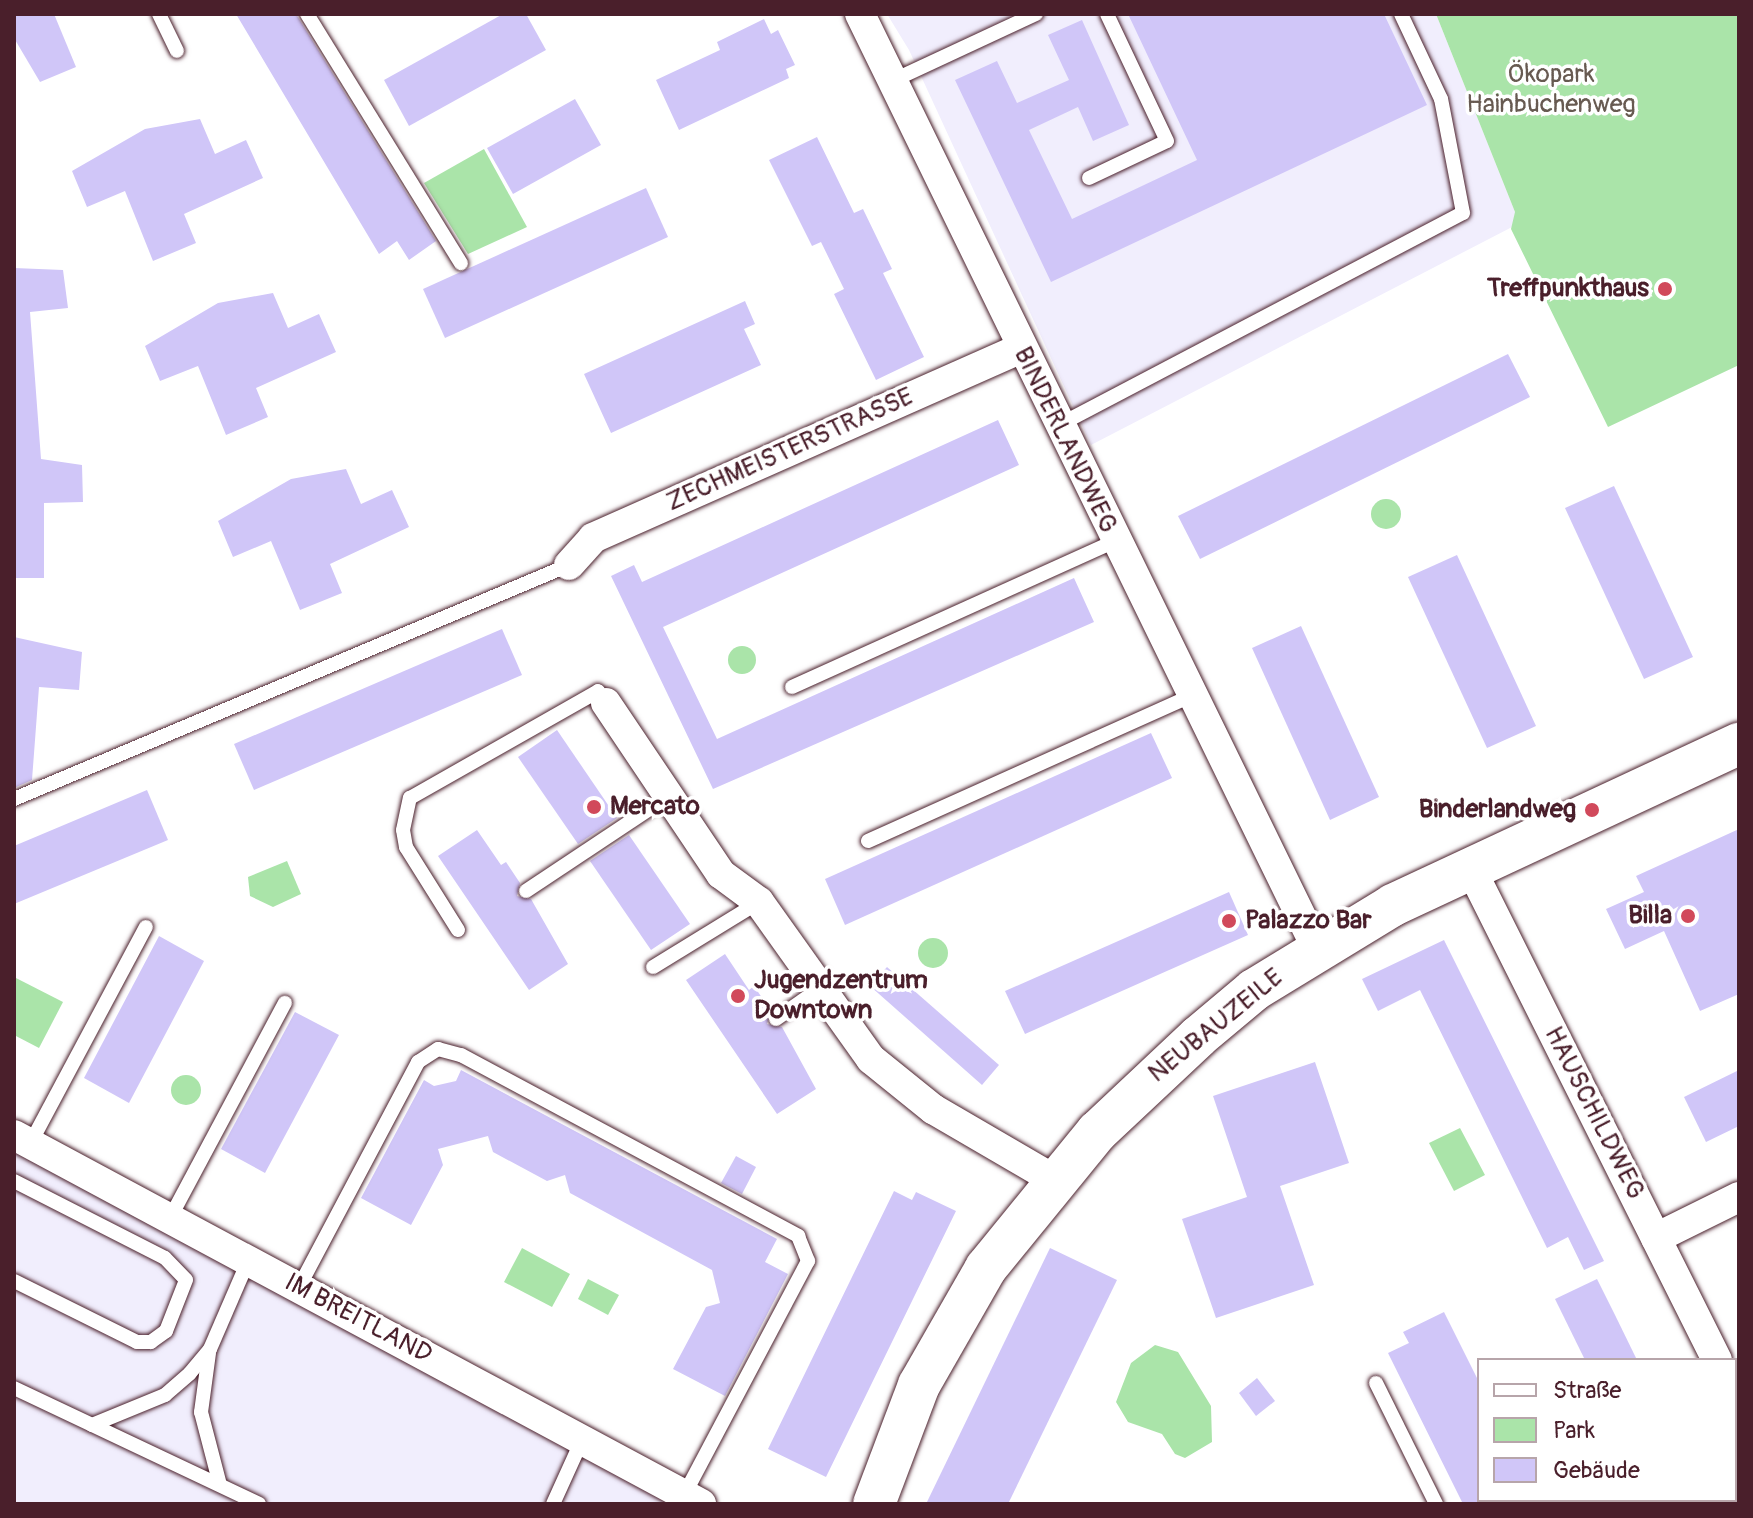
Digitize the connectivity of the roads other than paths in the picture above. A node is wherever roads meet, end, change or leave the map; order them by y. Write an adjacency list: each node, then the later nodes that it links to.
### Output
1 (159, 14): 7 (lane)
2 (307, 14): 10 (lane)
3 (860, 14): 8 (street, BINDERLANDWEG)
4 (1036, 14): 8 (lane)
5 (1107, 14): 9 (lane)
6 (1401, 14): 12 (lane)
7 (177, 51)
8 (892, 81): 11 (street, BINDERLANDWEG)
9 (1089, 178)
10 (461, 263)
11 (1021, 348): 12 (street, BINDERLANDWEG); 14 (street, ZECHMEISTERSTRASSE)
12 (1058, 425): 13 (street, BINDERLANDWEG)
13 (1115, 541): 15 (lane); 16 (street, BINDERLANDWEG)
14 (569, 565): 20 (lane)
15 (792, 687)
16 (1190, 696): 21 (lane); 27 (street, BINDERLANDWEG)
17 (606, 703): 19 (street); 26 (lane)
18 (1739, 744): 22 (street, NEUBAUZEILE)
19 (669, 796): 23 (lane); 24 (street)
20 (14, 799)
21 (868, 841)
22 (1470, 867): 27 (street, NEUBAUZEILE); 37 (street, HAUSCHILDWEG)
23 (526, 891)
24 (759, 902): 28 (lane); 29 (street)
25 (146, 927): 32 (lane)
26 (458, 930)
27 (1317, 949): 33 (street, NEUBAUZEILE)
28 (653, 967)
29 (819, 989): 31 (lane); 33 (street)
30 (285, 1003): 36 (lane)
31 (776, 1019)
32 (22, 1140): 36 (street, IM BREITLAND)
33 (1055, 1180): 51 (street, NEUBAUZEILE)
34 (14, 1181): 39 (lane)
35 (1739, 1197): 37 (street)
36 (170, 1218): 38 (street, IM BREITLAND)
37 (1656, 1238): 42 (street, HAUSCHILDWEG)
38 (248, 1261): 40 (street, IM BREITLAND); 41 (lane)
39 (14, 1281)
40 (299, 1287): 46 (street, IM BREITLAND); 48 (lane)
41 (210, 1349): 45 (lane); 47 (lane)
42 (1716, 1358)
43 (1376, 1383): 52 (lane)
44 (14, 1388): 45 (lane)
45 (92, 1425): 47 (lane)
46 (582, 1440): 48 (street, IM BREITLAND); 50 (lane)
47 (220, 1485): 49 (lane)
48 (693, 1500)
49 (259, 1504)
50 (553, 1504)
51 (874, 1504)
52 (1436, 1504)

